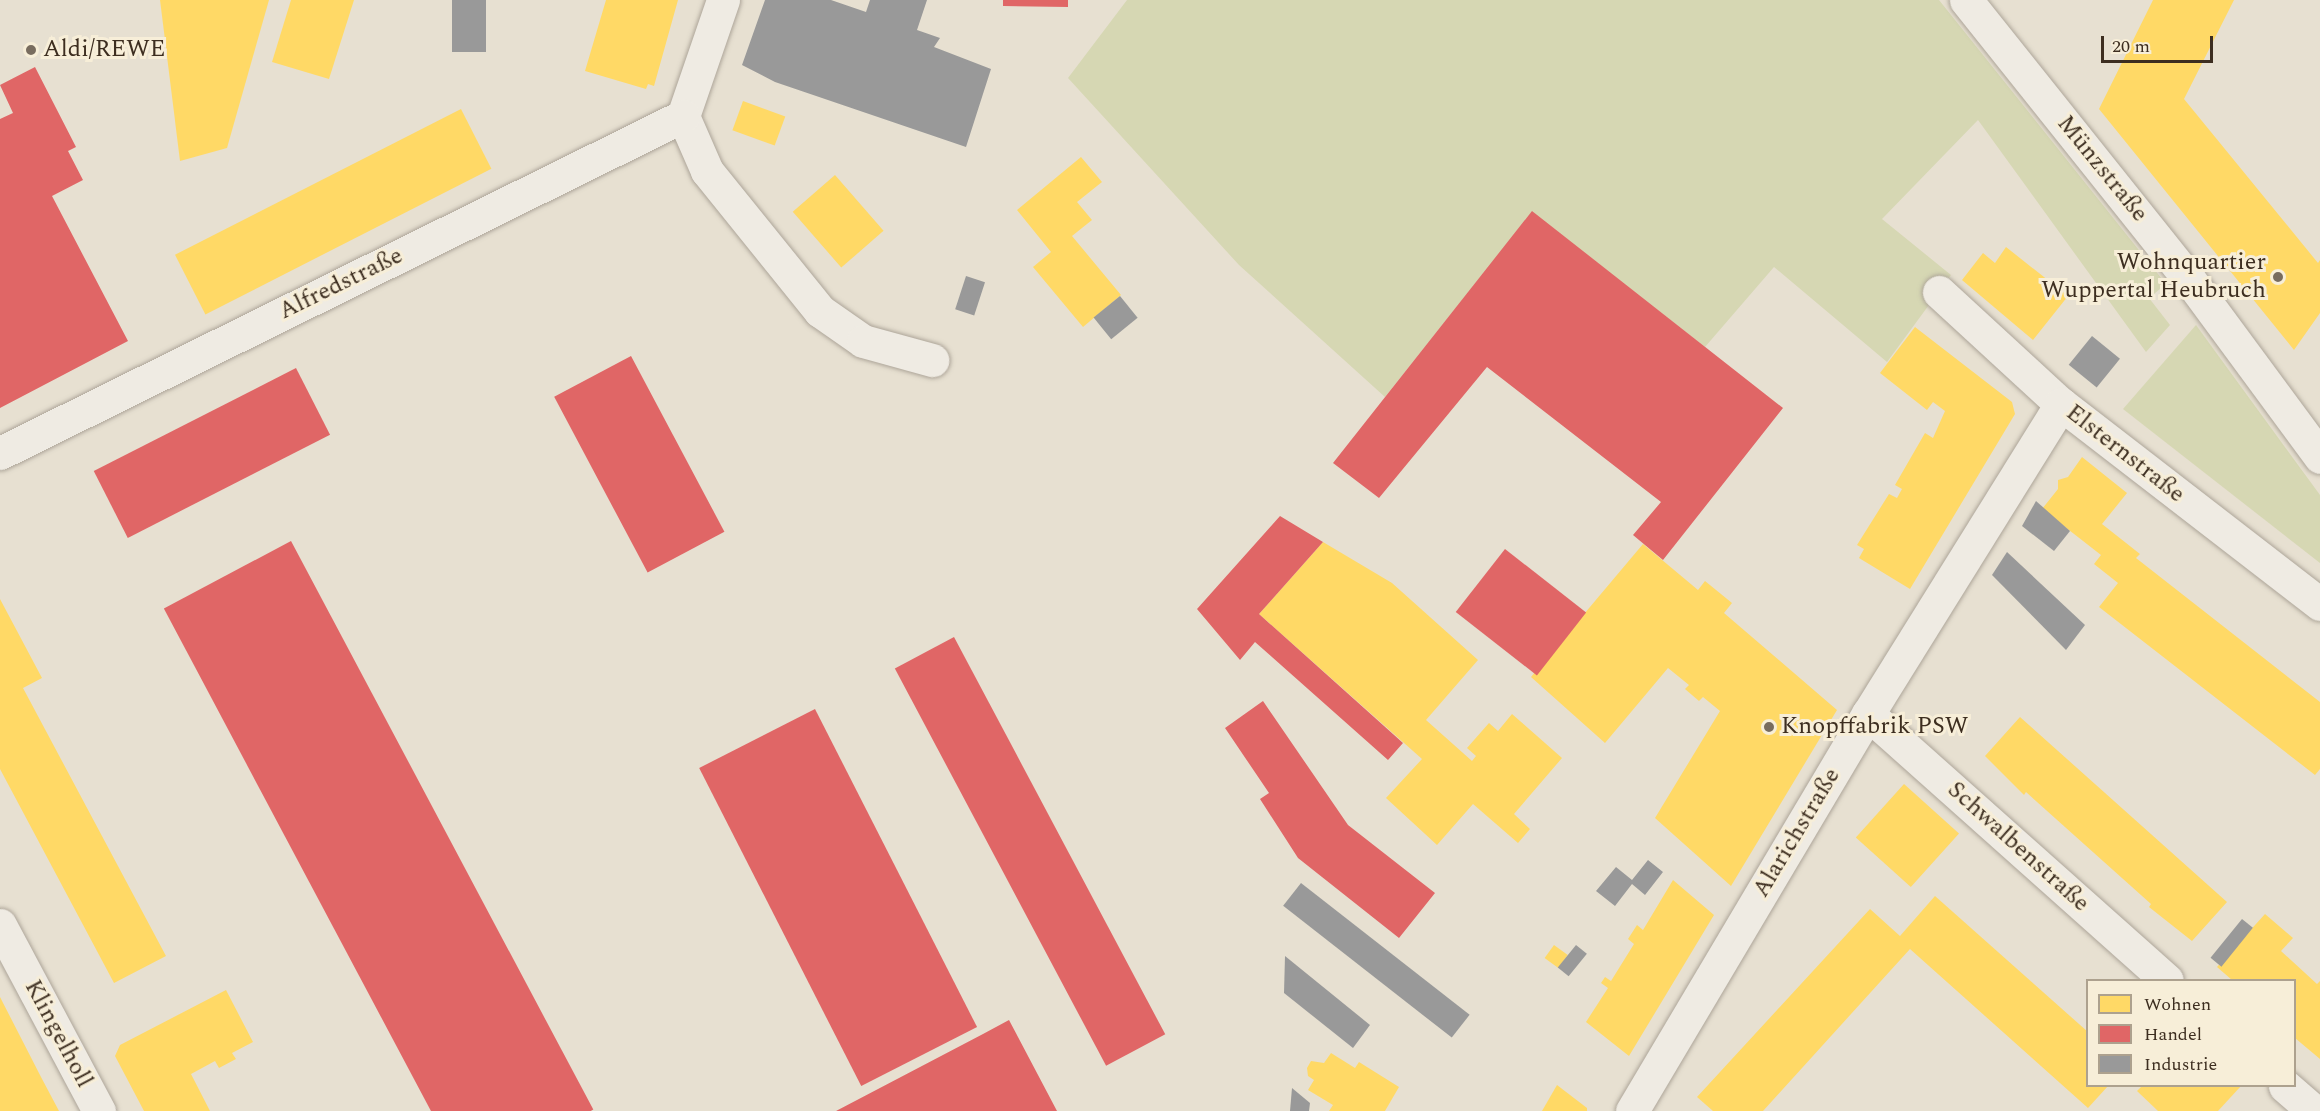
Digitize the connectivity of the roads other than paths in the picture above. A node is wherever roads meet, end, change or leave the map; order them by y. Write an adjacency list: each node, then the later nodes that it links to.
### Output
1 (723, 0): 3 (street)
2 (1966, 0): 8 (street, Münzstraße)
3 (683, 116): 5 (street); 7 (street, Alfredstraße)
4 (1939, 292): 6 (street, Elsternstraße)
5 (932, 360)
6 (2061, 404): 9 (street, Elsternstraße); 10 (street, Alarichstraße)
7 (0, 453)
8 (2320, 457)
9 (2320, 604)
10 (1868, 714): 12 (street, Schwalbenstraße); 14 (street, Alarichstraße)
11 (0, 925): 15 (street, Klingelholl)
12 (2165, 979)
13 (2286, 1087): 16 (street)
14 (1637, 1109)
15 (99, 1111)
16 (2314, 1111)

